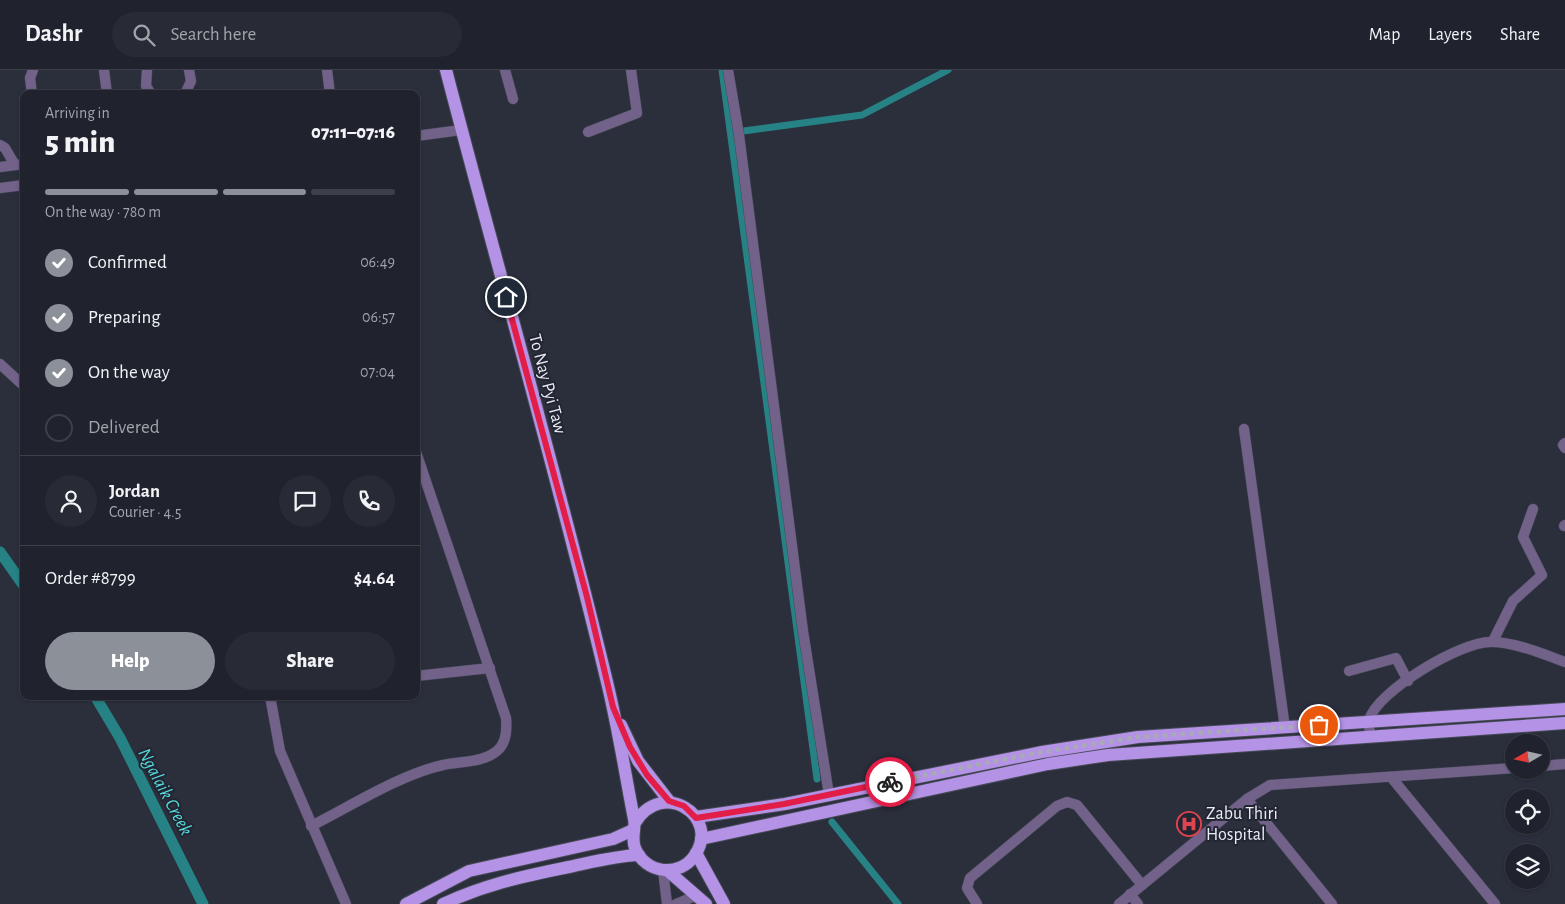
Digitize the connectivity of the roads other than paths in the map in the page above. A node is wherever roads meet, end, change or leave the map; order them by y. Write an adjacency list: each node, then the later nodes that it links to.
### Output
1 (33, 70): 10 (street)
2 (104, 70): 11 (street)
3 (146, 70): 12 (street)
4 (189, 70): 13 (street)
5 (327, 70): 14 (street)
6 (446, 70): 16 (main road, To Nay Pyi Taw)
7 (505, 70): 15 (street)
8 (631, 70): 17 (street)
9 (728, 70): 48 (street)
10 (32, 90)
11 (106, 90)
12 (148, 90)
13 (187, 90)
14 (330, 90)
15 (513, 99)
16 (461, 130): 18 (street); 38 (main road, To Nay Pyi Taw)
17 (588, 132)
18 (420, 135)
19 (0, 145): 20 (street)
20 (19, 164): 21 (street)
21 (0, 167)
22 (20, 186): 23 (street)
23 (0, 188)
24 (0, 364): 25 (street)
25 (20, 382)
26 (1244, 429): 42 (street)
27 (1565, 443): 28 (street)
28 (1565, 448)
29 (420, 464): 33 (street)
30 (1533, 509): 31 (street)
31 (1493, 641): 32 (street); 36 (street)
32 (1565, 662)
33 (490, 668): 35 (street); 52 (street)
34 (1349, 671): 36 (street)
35 (420, 676)
36 (1408, 681): 40 (street)
37 (271, 700): 52 (street)
38 (613, 707): 50 (main road); 53 (main road)
39 (1565, 710): 40 (main road)
40 (1369, 720): 42 (main road); 43 (street)
41 (1565, 723): 43 (main road)
42 (1285, 728): 48 (main road)
43 (1370, 736): 54 (main road)
44 (1565, 764): 45 (street)
45 (1550, 765)
46 (1505, 769): 47 (street)
47 (1392, 777): 49 (street); 72 (street)
48 (828, 795): 51 (main road)
49 (1247, 799): 58 (street); 71 (street)
50 (669, 801): 51 (main road); 53 (main road)
51 (696, 818): 54 (main road)
52 (311, 826): 61 (street)
53 (634, 826): 56 (main road); 62 (main road)
54 (701, 839): 55 (main road)
55 (696, 854): 57 (main road); 67 (main road)
56 (639, 856): 57 (main road); 63 (main road)
57 (666, 870): 60 (main road); 64 (street)
58 (1142, 885): 59 (street); 68 (street)
59 (1130, 894): 69 (street); 70 (street)
60 (695, 896): 65 (street); 66 (main road)
61 (346, 904)
62 (406, 904)
63 (443, 904)
64 (667, 904)
65 (676, 904)
66 (706, 904)
67 (724, 904)
68 (977, 904)
69 (1119, 904)
70 (1138, 904)
71 (1332, 904)
72 (1495, 904)

